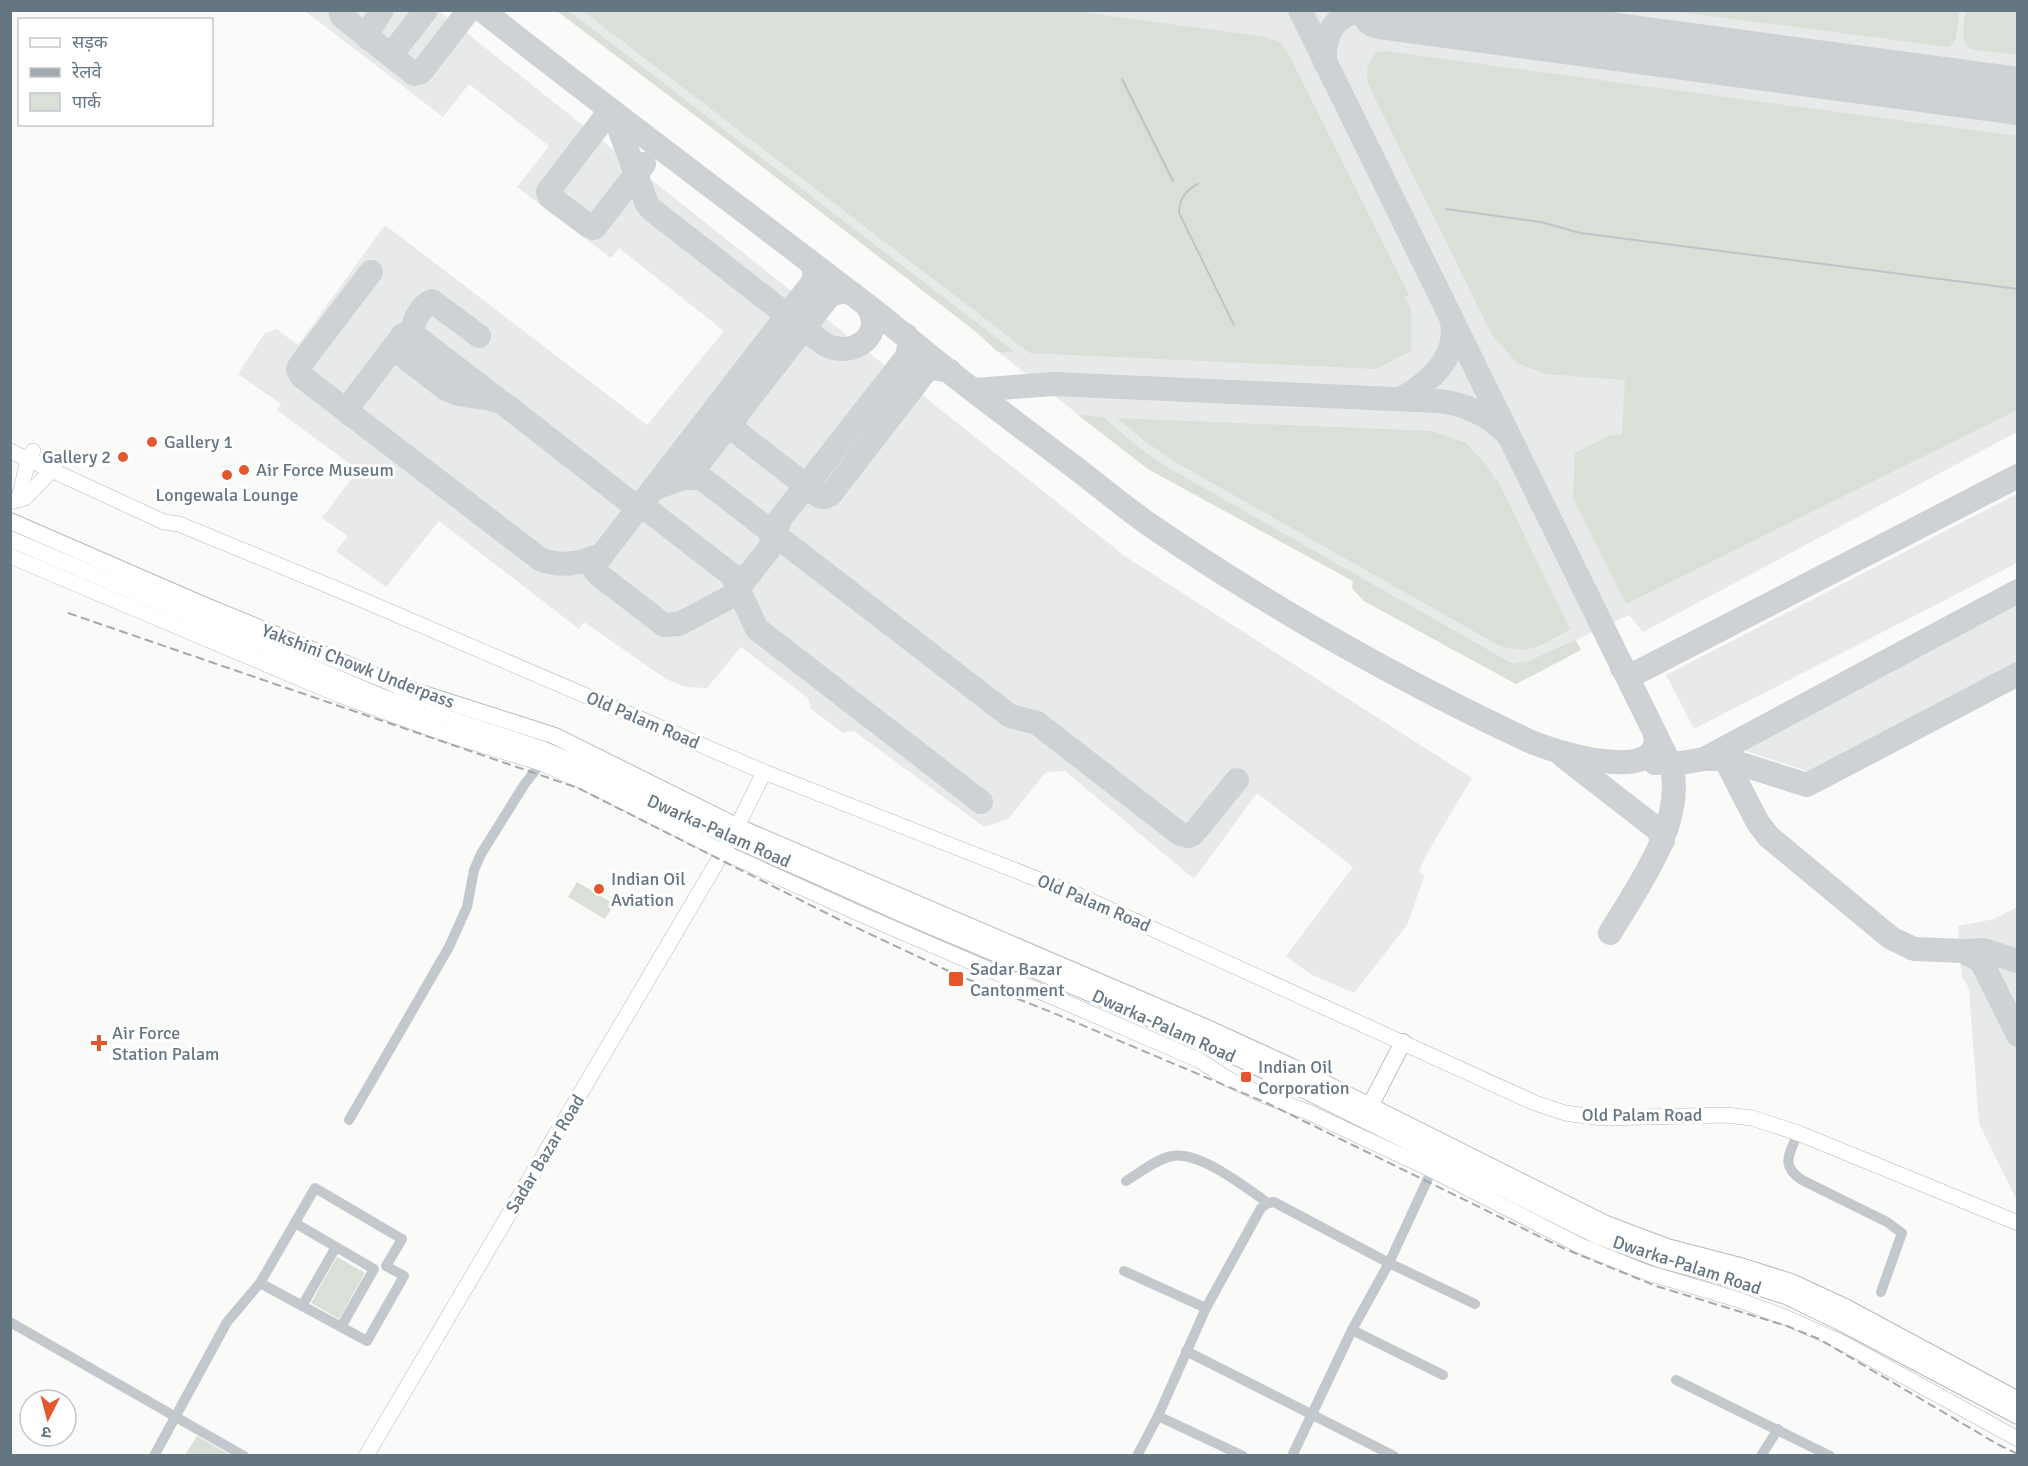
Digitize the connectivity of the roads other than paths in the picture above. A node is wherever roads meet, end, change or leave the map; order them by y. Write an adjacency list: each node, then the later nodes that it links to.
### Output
1 (10, 440): 3 (street)
2 (10, 451): 3 (street)
3 (31, 455): 4 (street, Old Palam Road); 5 (street)
4 (55, 466): 5 (street); 11 (street, Old Palam Road)
5 (15, 501)
6 (10, 521): 12 (main road, Yakshini Chowk Underpass)
7 (10, 539): 9 (main road)
8 (10, 556): 9 (street)
9 (195, 626): 10 (street); 12 (main road, Dwarka-Palam Road)
10 (541, 763): 13 (street); 16 (street)
11 (764, 772): 12 (street, Sadar Bazar Road); 14 (street, Old Palam Road)
12 (735, 832): 13 (street, Sadar Bazar Road); 15 (main road, Dwarka-Palam Road); 43 (main road, Dwarka-Palam Road)
13 (723, 852): 18 (street); 46 (street, Sadar Bazar Road)
14 (1403, 1042): 15 (main road); 17 (street, Old Palam Road)
15 (1370, 1106): 39 (main road, Dwarka-Palam Road)
16 (349, 1120)
17 (1798, 1133): 22 (street, Old Palam Road); 29 (street)
18 (1432, 1170): 24 (street); 45 (street)
19 (1126, 1181): 20 (street)
20 (1268, 1203): 24 (street); 32 (street)
21 (295, 1223): 23 (street); 25 (street); 28 (street)
22 (2018, 1223)
23 (336, 1247): 26 (street); 31 (street)
24 (1389, 1263): 30 (street); 35 (street)
25 (386, 1266): 26 (street); 34 (street)
26 (374, 1269): 34 (street)
27 (1124, 1272): 32 (street)
28 (260, 1283): 31 (street); 41 (street)
29 (1881, 1292)
30 (1475, 1304)
31 (302, 1306): 34 (street)
32 (1206, 1308): 36 (street)
33 (10, 1322): 41 (street)
34 (341, 1327)
35 (1352, 1330): 37 (street); 40 (street)
36 (1186, 1352): 40 (street); 42 (street)
37 (1443, 1375)
38 (1676, 1380): 44 (street)
39 (2018, 1400)
40 (1312, 1415): 51 (street); 52 (street)
41 (177, 1416): 47 (street); 48 (street)
42 (1158, 1416): 49 (street); 50 (street)
43 (2018, 1416)
44 (1778, 1429): 53 (street); 54 (street)
45 (2018, 1439)
46 (371, 1454)
47 (154, 1455)
48 (244, 1455)
49 (1137, 1455)
50 (1243, 1455)
51 (1292, 1455)
52 (1394, 1455)
53 (1761, 1455)
54 (1830, 1455)

